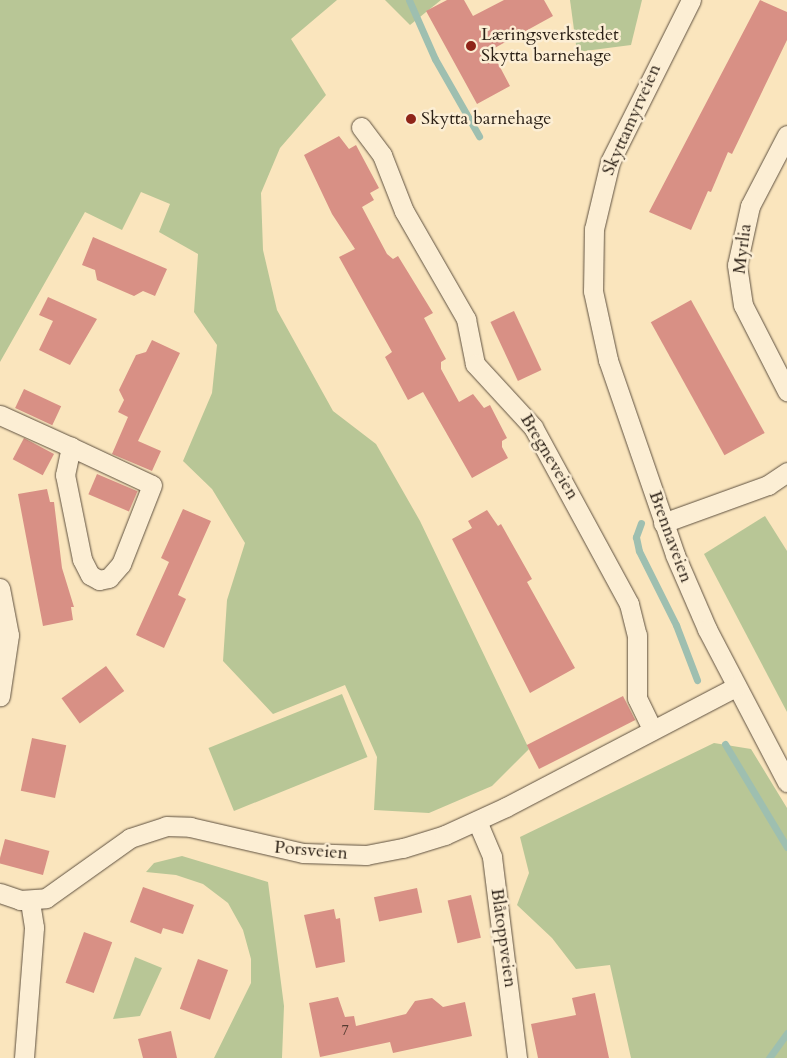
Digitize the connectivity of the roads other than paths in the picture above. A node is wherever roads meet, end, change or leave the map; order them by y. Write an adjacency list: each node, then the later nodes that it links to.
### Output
1 (691, 0): 4 (street, Skyttamyrveien)
2 (361, 127): 13 (street, Bregneveien)
3 (787, 135): 5 (street, Myrlia)
4 (592, 277): 9 (street, Brennaveien)
5 (787, 391)
6 (0, 415): 7 (street)
7 (71, 447): 7 (street)
8 (787, 472): 9 (street)
9 (663, 523): 11 (street, Brennaveien)
10 (0, 588): 12 (street)
11 (736, 687): 13 (street, Porsveien); 14 (street, Brennaveien)
12 (0, 696)
13 (652, 729): 15 (street, Porsveien)
14 (787, 782)
15 (477, 821): 17 (street, Porsveien); 19 (street, Blåtoppveien)
16 (0, 893): 17 (street)
17 (30, 901): 18 (street)
18 (24, 1058)
19 (517, 1058)

